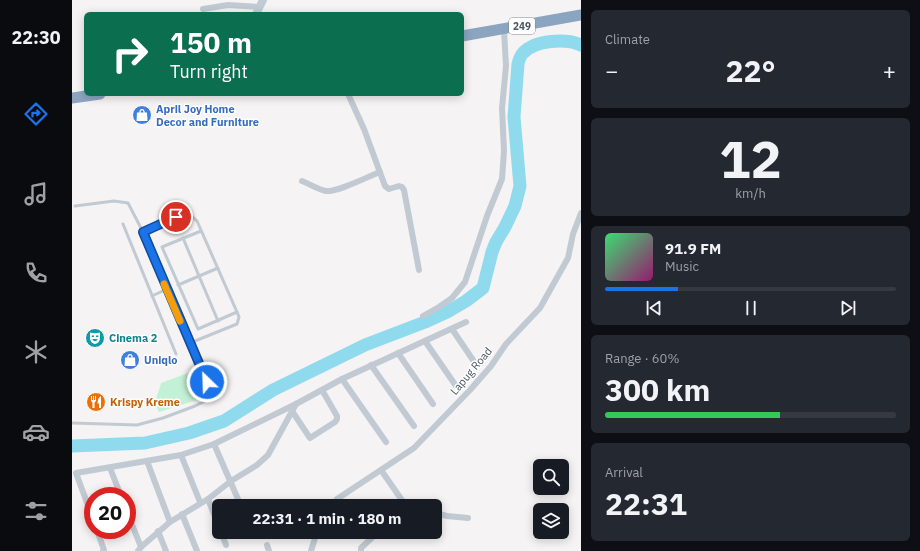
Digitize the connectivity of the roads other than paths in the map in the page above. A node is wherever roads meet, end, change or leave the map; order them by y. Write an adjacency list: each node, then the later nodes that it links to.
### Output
1 (263, 0): 3 (street)
2 (203, 9): 3 (street)
3 (257, 11)
4 (581, 16): 5 (highway, 249)
5 (504, 30): 6 (highway, 249); 25 (street)
6 (464, 36)
7 (86, 96): 9 (highway)
8 (349, 96): 10 (street)
9 (72, 98)
10 (380, 172): 11 (street); 19 (street)
11 (302, 181)
12 (75, 206): 16 (lane)
13 (581, 213): 48 (street, Lapug Road)
14 (123, 224): 23 (lane)
15 (201, 231): 16 (lane); 17 (lane); 18 (lane)
16 (143, 232): 22 (lane)
17 (183, 238): 20 (lane); 21 (lane)
18 (218, 268): 20 (lane); 24 (lane)
19 (419, 270)
20 (199, 276): 21 (lane); 26 (lane)
21 (178, 285): 26 (lane)
22 (167, 289): 23 (lane); 30 (lane)
23 (152, 296): 31 (lane)
24 (237, 312): 26 (lane); 30 (lane)
25 (423, 316)
26 (218, 321)
27 (466, 322): 28 (street)
28 (452, 329): 29 (street); 33 (street)
29 (425, 341): 32 (street); 36 (street)
30 (190, 343): 41 (lane)
31 (176, 354)
32 (398, 354): 34 (street); 39 (street)
33 (475, 363)
34 (371, 365): 35 (street); 42 (street)
35 (342, 378): 37 (street); 43 (street)
36 (456, 386)
37 (322, 390): 38 (street); 40 (street)
38 (296, 404): 40 (street); 44 (street)
39 (433, 404)
40 (292, 411): 49 (street)
41 (72, 423)
42 (414, 426)
43 (386, 442)
44 (214, 444): 45 (street); 49 (street)
45 (181, 455): 46 (street); 56 (street)
46 (147, 461): 47 (street); 61 (street)
47 (110, 468): 50 (street); 51 (street)
48 (381, 470): 54 (street, Lapug Road); 55 (street)
49 (231, 481): 52 (street); 53 (street)
50 (117, 487)
51 (84, 495)
52 (208, 498): 56 (street); 57 (street)
53 (238, 499)
54 (338, 499)
55 (401, 499)
56 (200, 502): 58 (street)
57 (212, 509)
58 (182, 514): 61 (street); 72 (street)
59 (442, 515): 60 (street)
60 (468, 518)
61 (170, 522): 62 (street)
62 (158, 531): 69 (street); 71 (street)
63 (100, 539): 70 (street)
64 (136, 539): 69 (street)
65 (224, 539): 68 (street)
66 (315, 539): 73 (street)
67 (371, 539): 74 (street)
68 (226, 546)
69 (139, 549)
70 (103, 551)
71 (166, 551)
72 (198, 551)
73 (311, 551)
74 (361, 551)

